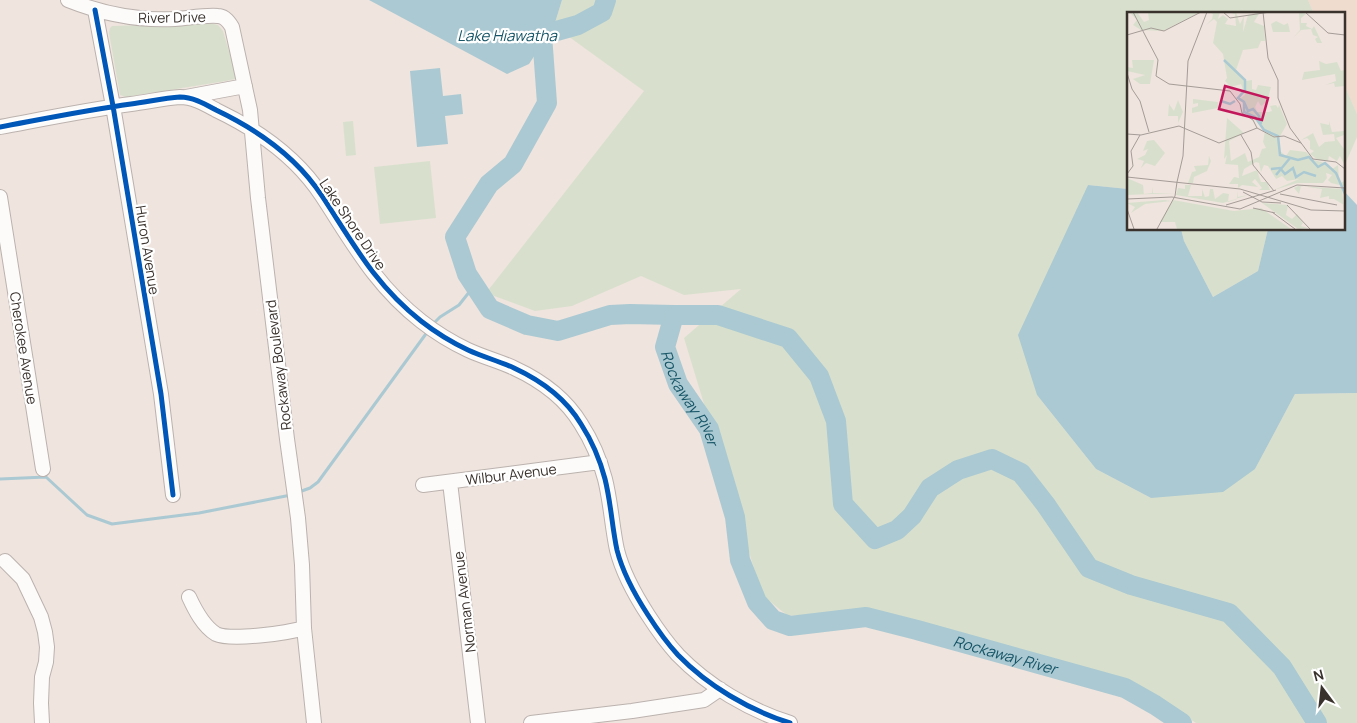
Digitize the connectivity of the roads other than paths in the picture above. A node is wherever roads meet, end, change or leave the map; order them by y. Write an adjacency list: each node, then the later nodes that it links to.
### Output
1 (68, 0): 2 (street, River Drive)
2 (95, 10): 3 (street, River Drive); 6 (street, Huron Avenue)
3 (219, 16): 4 (street, Rockaway Boulevard)
4 (246, 86): 5 (street, Lake Shore Drive); 8 (street, Rockaway Boulevard)
5 (183, 97): 6 (street, Lake Shore Drive); 8 (street, Lake Shore Drive)
6 (113, 106): 7 (street, Lake Shore Drive); 14 (street, Huron Avenue)
7 (0, 127)
8 (252, 128): 10 (street, Lake Shore Drive); 17 (street, Rockaway Boulevard)
9 (0, 197): 11 (street, Cherokee Avenue)
10 (600, 462): 12 (street, Wilbur Avenue); 18 (street, Lake Shore Drive)
11 (43, 469)
12 (450, 482): 13 (street, Wilbur Avenue); 23 (street, Norman Avenue)
13 (423, 485)
14 (173, 495)
15 (5, 561): 21 (street)
16 (189, 597): 17 (street)
17 (304, 628): 22 (street, Rockaway Boulevard)
18 (720, 689): 19 (street, Lake Shore Drive); 20 (street)
19 (753, 708): 25 (street); 26 (street, Lake Shore Drive)
20 (633, 717): 24 (street)
21 (42, 723)
22 (314, 723)
23 (478, 723)
24 (532, 723)
25 (764, 723)
26 (790, 723)

